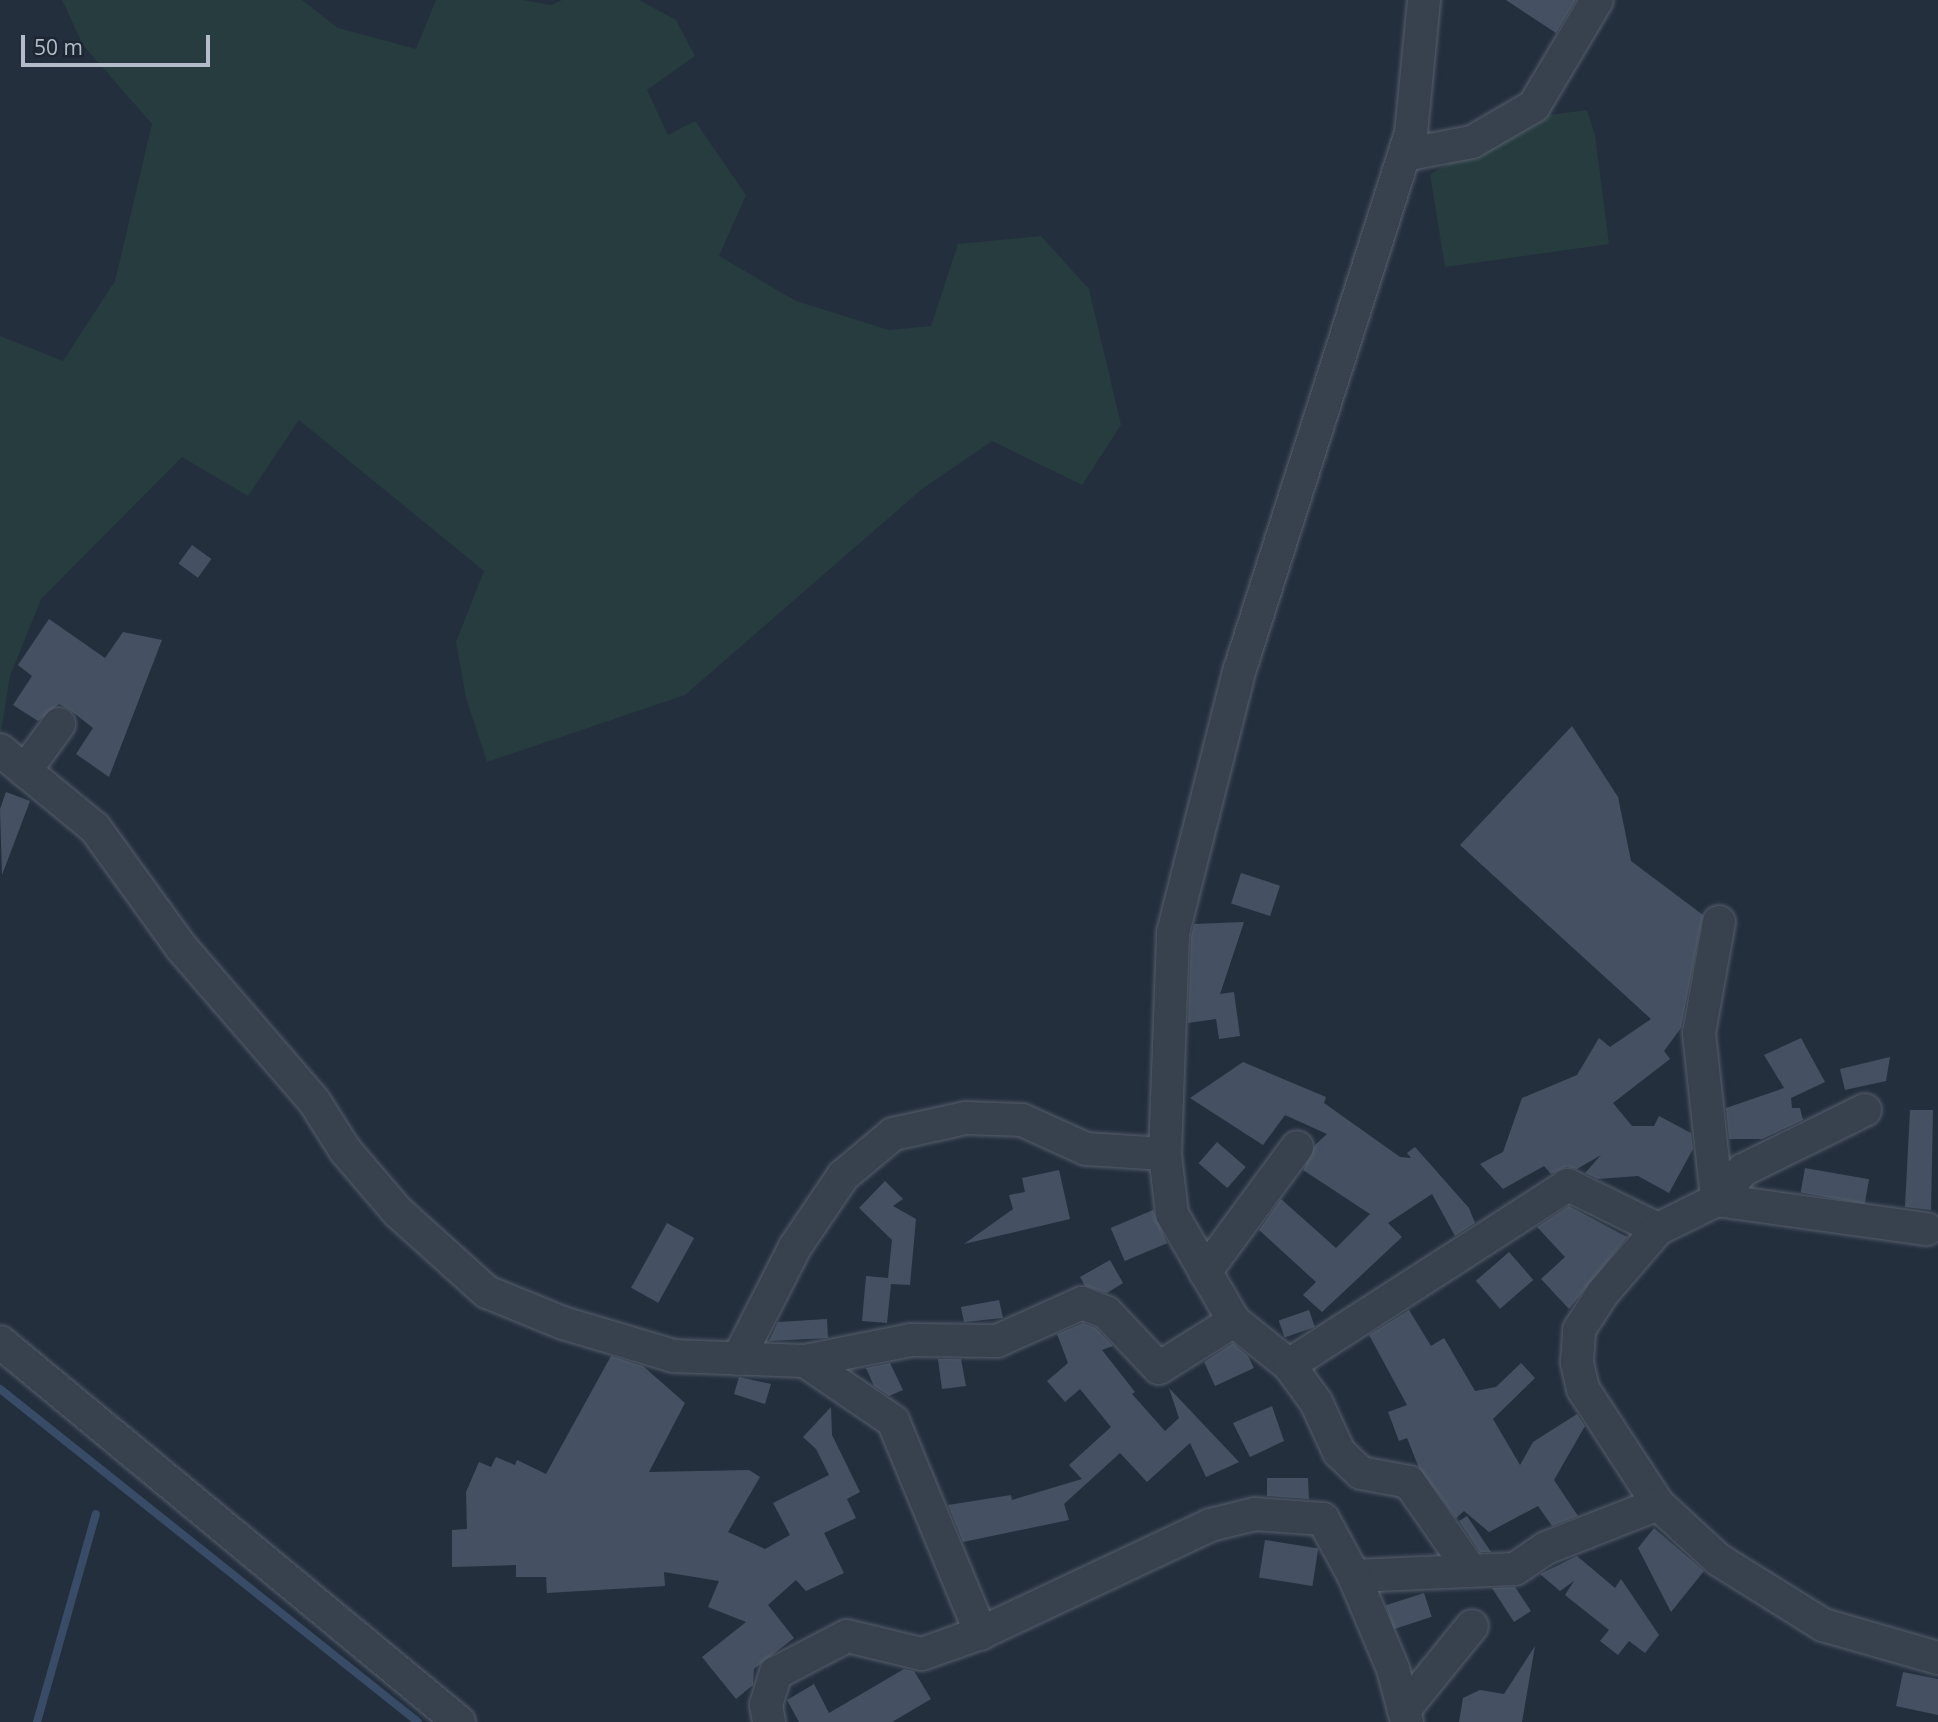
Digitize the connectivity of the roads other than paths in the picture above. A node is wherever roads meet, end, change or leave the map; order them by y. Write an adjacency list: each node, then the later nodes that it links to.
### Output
1 (1424, 0): 3 (street)
2 (1597, 0): 3 (street)
3 (1404, 155): 10 (street)
4 (59, 724): 6 (street)
5 (0, 750): 6 (street)
6 (26, 771): 17 (street)
7 (1719, 922): 11 (street)
8 (1865, 1110): 11 (street)
9 (1297, 1147): 14 (street)
10 (1165, 1154): 14 (street); 17 (street)
11 (1717, 1200): 12 (street); 13 (street)
12 (1927, 1228)
13 (1658, 1229): 19 (street); 20 (street)
14 (1205, 1272): 15 (street)
15 (1234, 1321): 18 (street); 19 (street)
16 (0, 1342): 27 (street)
17 (738, 1359): 18 (street)
18 (805, 1361): 24 (street)
19 (1289, 1365): 21 (street)
20 (1658, 1504): 21 (street); 25 (street)
21 (1471, 1571): 22 (street)
22 (1354, 1576): 24 (street); 26 (street)
23 (1472, 1626): 26 (street)
24 (981, 1633): 28 (street)
25 (1938, 1658)
26 (1405, 1716)
27 (459, 1722)
28 (769, 1722)

